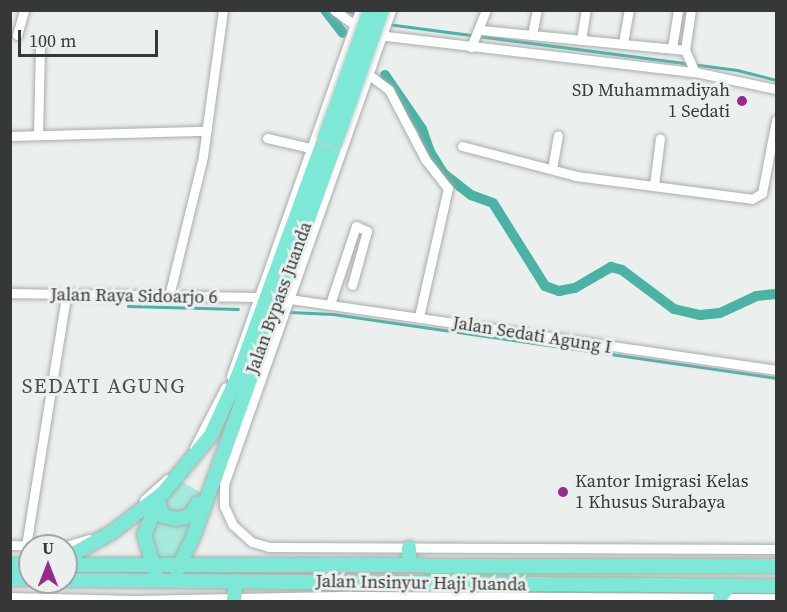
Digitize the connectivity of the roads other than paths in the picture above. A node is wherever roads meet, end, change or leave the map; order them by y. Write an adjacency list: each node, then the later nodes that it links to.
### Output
1 (24, 10): 15 (street)
2 (222, 10): 26 (street)
3 (334, 10): 12 (street)
4 (370, 10): 32 (highway, Jalan Bypass Juanda, bridge)
5 (391, 10): 13 (street)
6 (486, 10): 16 (street)
7 (537, 10): 14 (street)
8 (586, 10): 17 (street)
9 (629, 10): 18 (street)
10 (678, 10): 20 (street)
11 (691, 10): 21 (street)
12 (354, 16): 13 (street); 34 (street)
13 (384, 24): 16 (street); 23 (street); 32 (highway, Jalan Bypass Juanda, bridge)
14 (532, 35): 16 (street); 17 (street)
15 (17, 36)
16 (476, 39): 22 (street)
17 (581, 39): 18 (street)
18 (623, 43): 20 (street)
19 (40, 47): 27 (street)
20 (672, 48): 21 (street)
21 (687, 53): 22 (street)
22 (694, 69): 24 (street)
23 (368, 74): 42 (street); 44 (street)
24 (777, 89)
25 (777, 120): 36 (street)
26 (206, 131): 27 (street); 41 (street)
27 (38, 135): 28 (street)
28 (10, 136)
29 (558, 136): 35 (street)
30 (267, 138): 34 (street)
31 (660, 138): 36 (street)
32 (331, 139): 37 (highway, Jalan Bypass Juanda); 42 (highway, Jalan Bypass Juanda)
33 (462, 146): 35 (street)
34 (310, 148): 37 (street)
35 (552, 169): 36 (street)
36 (654, 185)
37 (280, 246): 42 (highway, Jalan Bypass Juanda)
38 (352, 285): 43 (street)
39 (10, 293): 40 (street, Jalan Raya Sidoarjo 6)
40 (66, 295): 41 (street, Jalan Raya Sidoarjo 6); 48 (street)
41 (169, 296): 42 (street, Jalan Raya Sidoarjo 6)
42 (271, 304): 43 (street, Jalan Sedati Agung I); 46 (highway, Jalan Bypass Juanda); 47 (highway, Jalan Bypass Juanda); 49 (street); 50 (street, Jalan Insinyur Haji Juanda)
43 (330, 304): 44 (street, Jalan Sedati Agung I)
44 (419, 317): 45 (street, Jalan Sedati Agung I)
45 (777, 370)
46 (214, 475): 47 (highway); 54 (highway, Jalan Bypass Juanda)
47 (161, 498): 52 (highway, Jalan Bypass Juanda); 53 (highway, Jalan Bypass Juanda)
48 (28, 534)
49 (78, 541)
50 (409, 548): 51 (street, Jalan Insinyur Haji Juanda); 56 (highway)
51 (777, 549)
52 (78, 552)
53 (151, 564): 54 (highway, Jalan Insinyur Haji Juanda); 55 (highway, Jalan Insinyur Haji Juanda); 59 (highway, Jalan Bypass Juanda)
54 (181, 564): 56 (highway, Jalan Insinyur Haji Juanda); 59 (highway, Jalan Bypass Juanda)
55 (78, 565)
56 (409, 565): 57 (highway, Jalan Insinyur Haji Juanda)
57 (777, 566)
58 (78, 580): 59 (highway, Jalan Insinyur Haji Juanda)
59 (164, 581): 60 (highway, Jalan Insinyur Haji Juanda)
60 (237, 581): 63 (highway, Jalan Insinyur Haji Juanda); 67 (highway)
61 (729, 585): 62 (highway, Jalan Insinyur Haji Juanda); 63 (highway, Jalan Insinyur Haji Juanda); 65 (highway)
62 (777, 586)
63 (375, 590): 65 (street, Jalan Insinyur Haji Juanda); 67 (street, Jalan Insinyur Haji Juanda)
64 (10, 597): 68 (street, Jalan Insinyur Haji Juanda)
65 (720, 598): 66 (street, Jalan Insinyur Haji Juanda)
66 (777, 598)
67 (234, 599): 69 (street, Jalan Insinyur Haji Juanda)
68 (134, 601): 69 (street, Jalan Insinyur Haji Juanda)
69 (151, 601)

